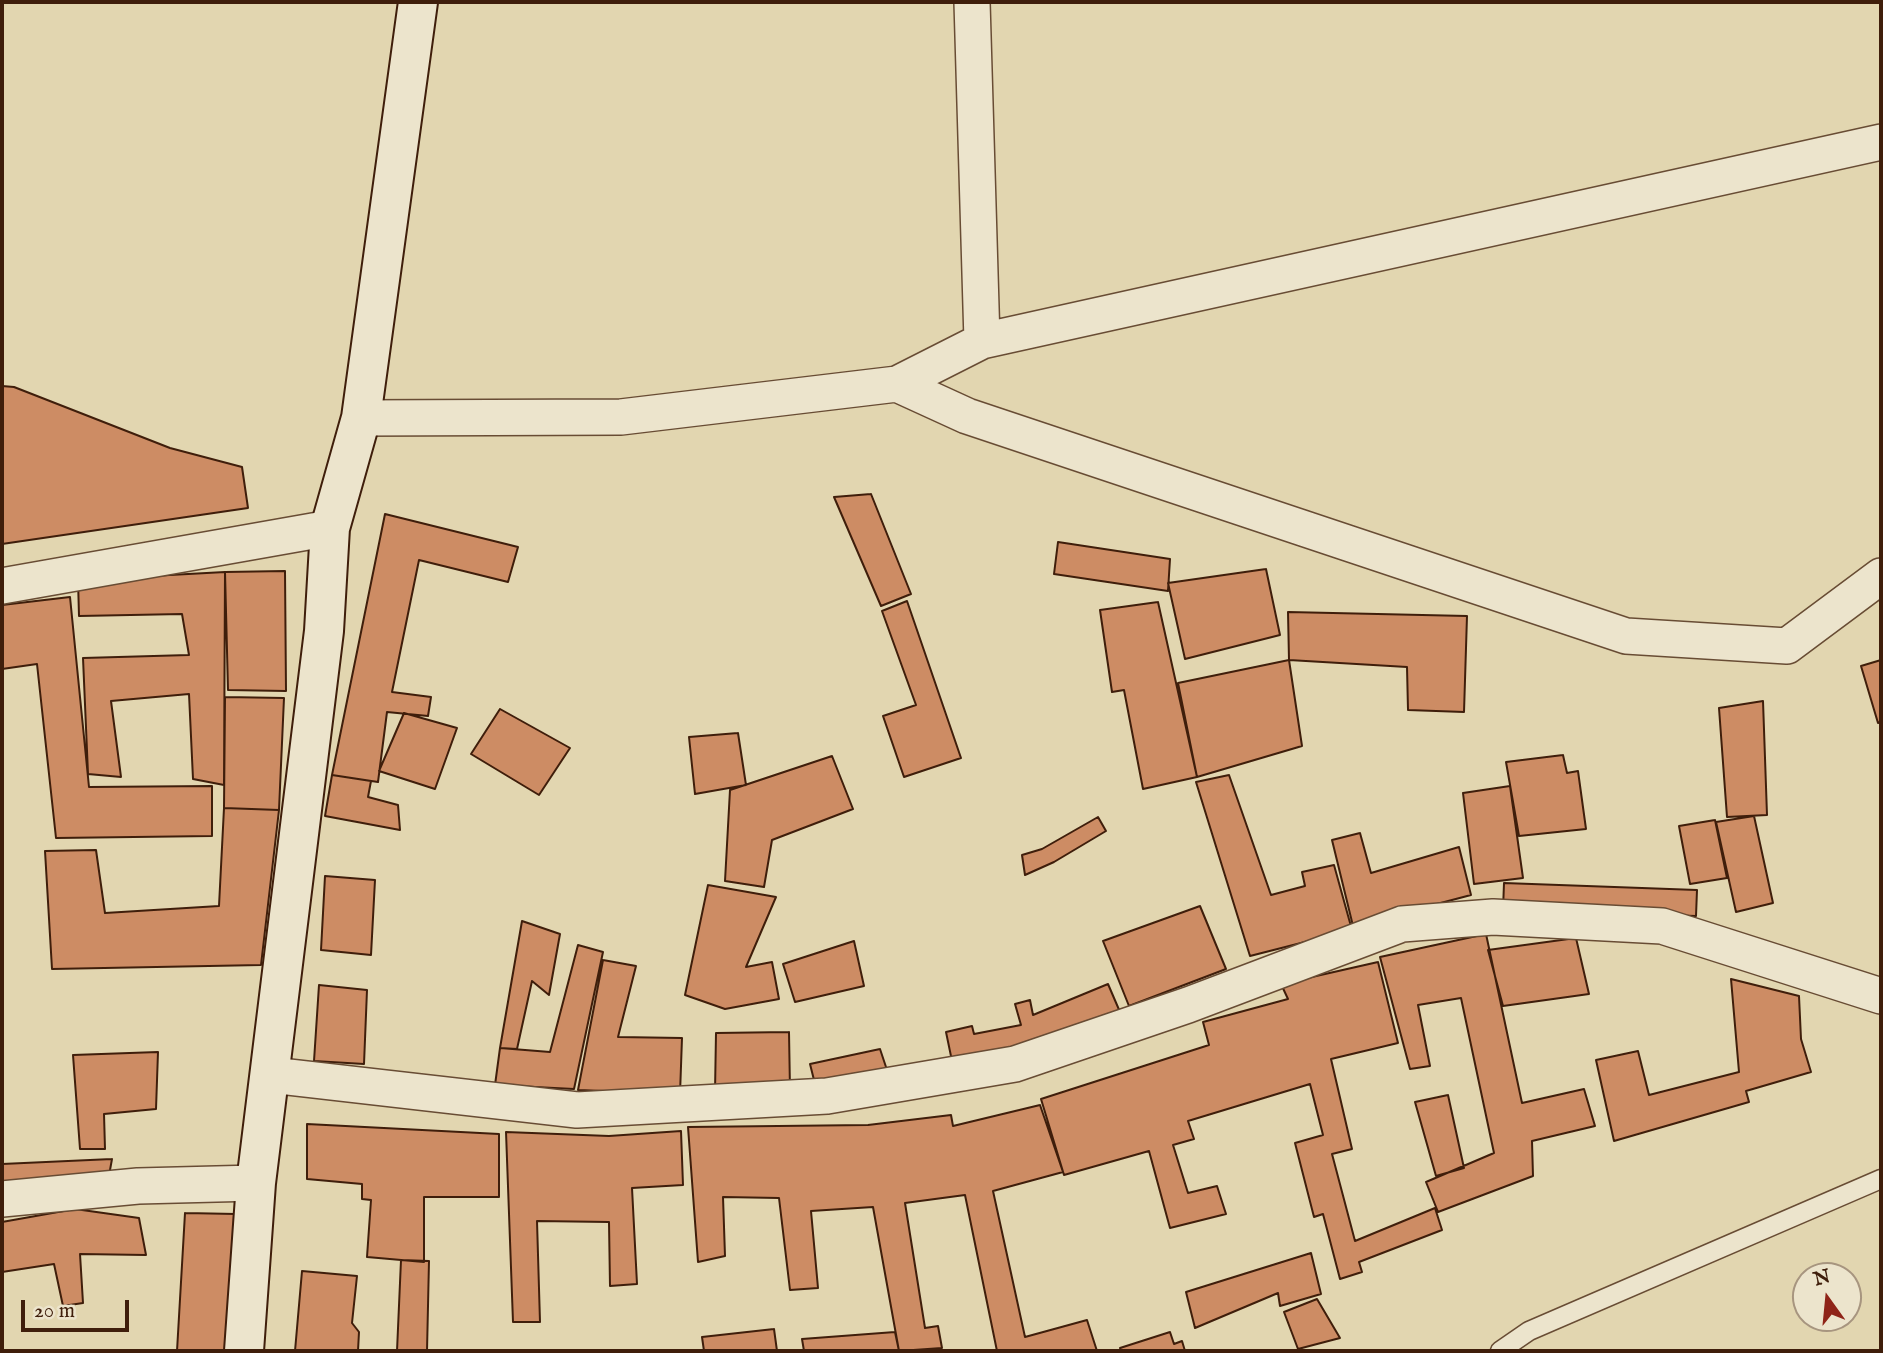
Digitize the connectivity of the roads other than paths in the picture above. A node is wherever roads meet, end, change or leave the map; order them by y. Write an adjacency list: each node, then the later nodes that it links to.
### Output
1 (418, 2): 6 (street)
2 (972, 2): 4 (street)
3 (1881, 142): 4 (street)
4 (982, 341): 5 (street)
5 (897, 384): 6 (street); 8 (street)
6 (361, 418): 7 (street)
7 (330, 528): 9 (street); 11 (street)
8 (1881, 576)
9 (2, 586)
10 (1881, 996): 11 (street)
11 (271, 1075): 13 (street)
12 (1881, 1179): 16 (lane)
13 (256, 1183): 14 (street); 15 (street)
14 (2, 1199)
15 (244, 1351)
16 (1500, 1351)

